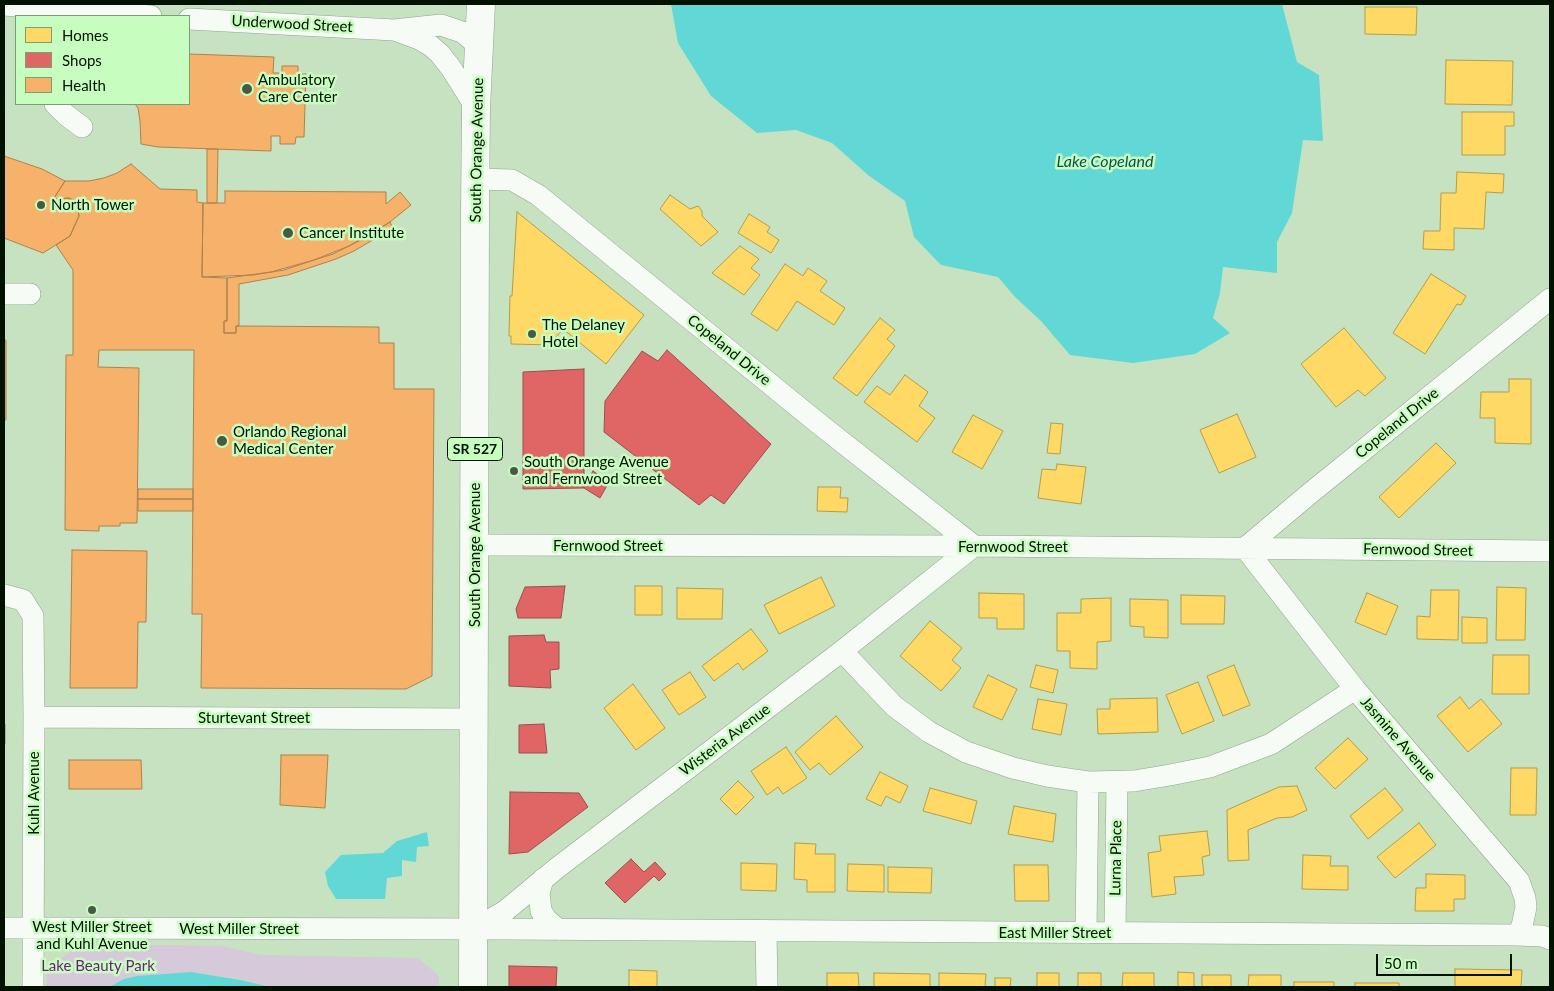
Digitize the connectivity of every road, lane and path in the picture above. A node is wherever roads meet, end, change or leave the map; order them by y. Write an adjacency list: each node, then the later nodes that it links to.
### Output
1 (480, 4): 7 (main road, South Orange Avenue / SR 527)
2 (4, 5): 3 (street)
3 (38, 10): 4 (street)
4 (132, 15)
5 (190, 18): 6 (street, Underwood Street)
6 (394, 30): 7 (street, Underwood Street); 9 (street, Underwood Street)
7 (480, 46): 9 (main road, South Orange Avenue / SR 527)
8 (56, 105): 10 (street)
9 (476, 108): 11 (main road, South Orange Avenue / SR 527)
10 (82, 127)
11 (476, 179): 15 (main road, South Orange Avenue / SR 527); 16 (street, Copeland Drive)
12 (4, 294): 13 (street)
13 (30, 294)
14 (1550, 299): 17 (street, Copeland Drive)
15 (475, 545): 16 (street, Fernwood Street); 23 (main road, South Orange Avenue / SR 527)
16 (974, 546): 17 (street, Fernwood Street); 20 (street, Wisteria Avenue)
17 (1245, 548): 18 (street, Fernwood Street); 21 (street, Jasmine Avenue)
18 (1550, 551)
19 (13, 598): 22 (street, Kuhl Avenue)
20 (842, 652): 24 (street); 26 (street, Wisteria Avenue)
21 (1355, 689): 25 (street); 34 (street, Jasmine Avenue)
22 (34, 716): 23 (street, Sturtevant Street); 28 (street, Kuhl Avenue)
23 (474, 719): 29 (main road, South Orange Avenue / SR 527)
24 (1088, 782): 25 (street); 32 (street, Lurna Place)
25 (1117, 782): 33 (street, Lurna Place)
26 (543, 878): 29 (street, Wisteria Avenue); 30 (street)
27 (4, 928): 28 (street, West Miller Street)
28 (34, 928): 29 (street, West Miller Street); 36 (street, Kuhl Avenue)
29 (474, 930): 30 (street); 37 (main road, South Orange Avenue / SR 527)
30 (565, 930): 31 (street, East Miller Street)
31 (766, 931): 32 (street, East Miller Street); 38 (street)
32 (1086, 933): 33 (street, East Miller Street)
33 (1115, 933): 34 (street, East Miller Street)
34 (1517, 935): 35 (street, East Miller Street)
35 (1547, 936)
36 (33, 987)
37 (474, 987)
38 (767, 987)

